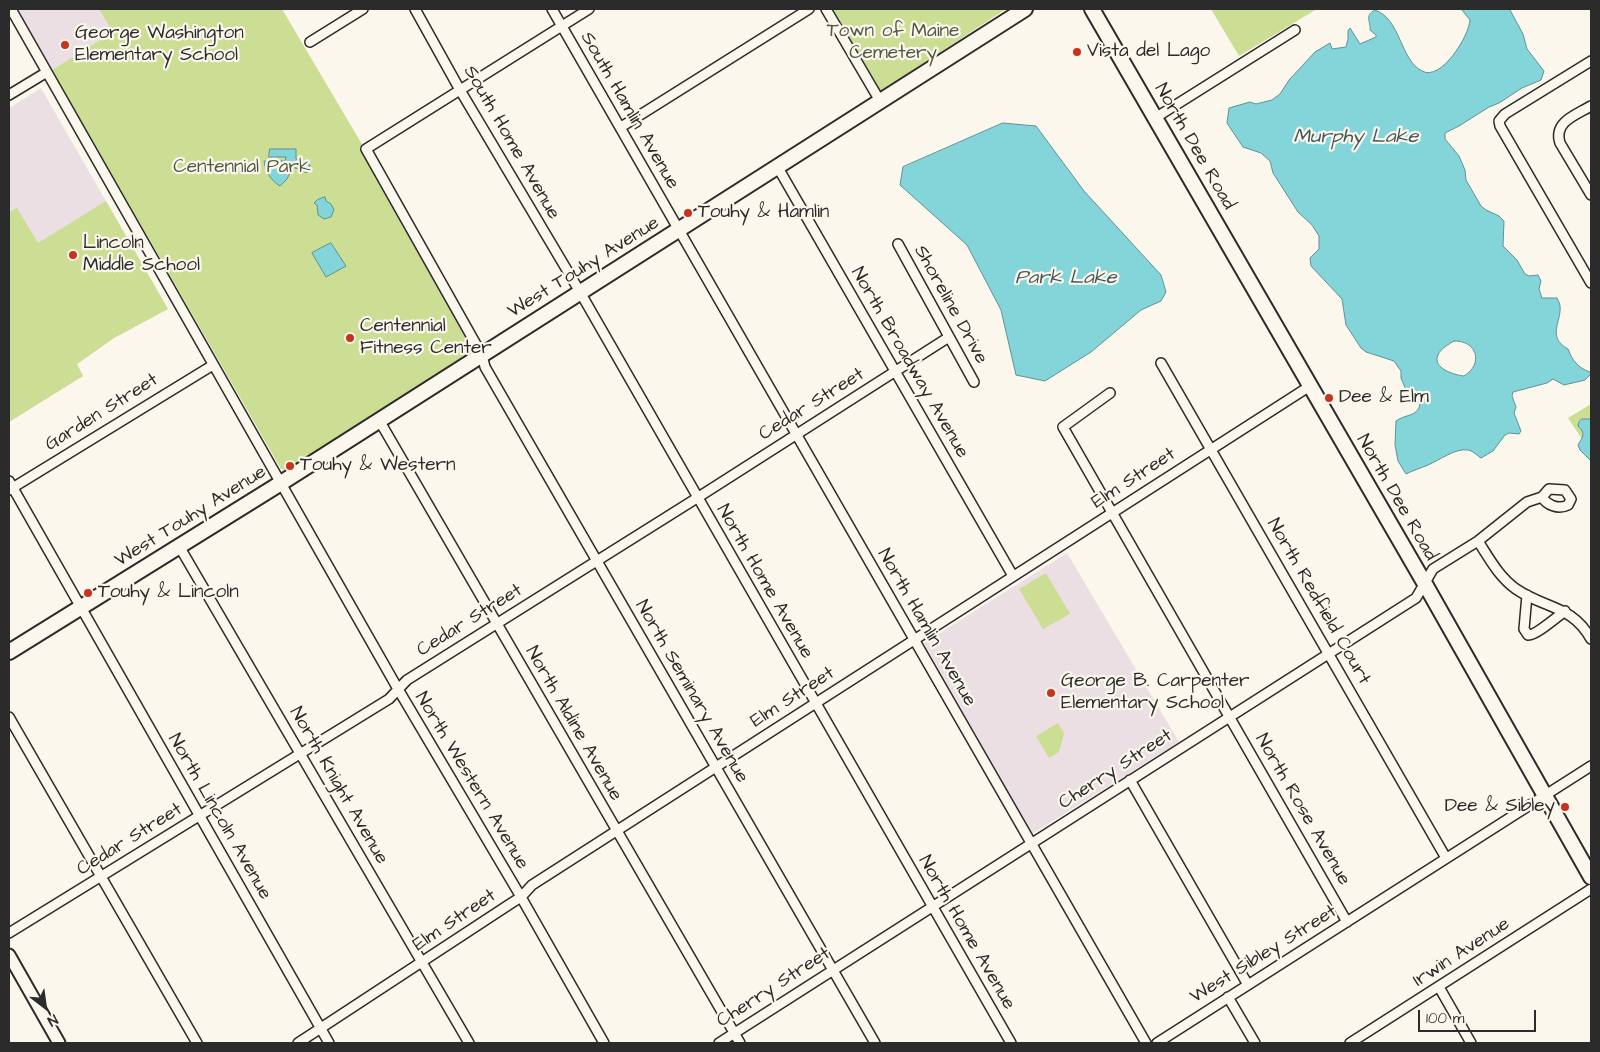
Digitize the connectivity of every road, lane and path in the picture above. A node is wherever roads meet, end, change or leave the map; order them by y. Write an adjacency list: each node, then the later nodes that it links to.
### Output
1 (11, 9): 14 (street, North Western Avenue)
2 (363, 9): 12 (street)
3 (415, 9): 15 (street, South Home Avenue)
4 (552, 9): 10 (street, South Hamlin Avenue)
5 (589, 9): 10 (street)
6 (808, 9): 20 (street)
7 (826, 9): 17 (street)
8 (1025, 9): 17 (main road, West Touhy Avenue)
9 (1092, 9): 19 (main road, North Dee Road)
10 (562, 26): 15 (street); 20 (street, South Hamlin Avenue)
11 (1295, 30): 19 (street)
12 (310, 42)
13 (1591, 61): 25 (street)
14 (47, 72): 16 (street); 30 (street, North Western Avenue)
15 (460, 90): 26 (street, South Home Avenue); 28 (street, North Seminary Avenue)
16 (9, 95)
17 (880, 101): 21 (main road, West Touhy Avenue)
18 (1591, 106): 22 (street)
19 (1155, 118): 33 (main road, North Dee Road)
20 (621, 127): 23 (street, South Hamlin Avenue)
21 (777, 166): 23 (main road, West Touhy Avenue); 31 (street, North Broadway Avenue)
22 (1591, 194)
23 (678, 230): 26 (main road, West Touhy Avenue); 36 (street, North Hamlin Avenue)
24 (898, 244): 27 (street, Shoreline Drive)
25 (1591, 283)
26 (580, 292): 28 (main road, West Touhy Avenue); 41 (street, North Home Avenue)
27 (949, 337): 31 (street, Cedar Street); 32 (street, Shoreline Drive)
28 (482, 355): 35 (main road, West Touhy Avenue); 45 (street, North Seminary Avenue)
29 (1161, 363): 37 (street, North Redfield Court)
30 (213, 365): 38 (street, North Western Avenue); 39 (street, Garden Street)
31 (895, 372): 36 (street, Cedar Street); 46 (street, North Broadway Avenue)
32 (974, 382)
33 (1310, 386): 37 (street, Elm Street); 47 (main road, North Dee Road)
34 (1110, 393): 42 (street, North Rose Avenue)
35 (379, 420): 38 (main road, West Touhy Avenue); 51 (street, North Aldine Avenue)
36 (796, 434): 41 (street, Cedar Street); 53 (street, North Hamlin Avenue)
37 (1211, 449): 42 (street, Elm Street); 55 (street, North Redfield Court)
38 (281, 483): 44 (main road, West Touhy Avenue); 56 (street, North Western Avenue)
39 (10, 486): 49 (street, North Lincoln Avenue)
40 (1542, 497): 43 (street, Cherry Street)
41 (697, 498): 45 (street, Cedar Street); 57 (street, North Home Avenue)
42 (1112, 513): 46 (street, Elm Street); 59 (street, North Rose Avenue)
43 (1478, 541): 47 (street, Cherry Street); 48 (street)
44 (179, 546): 49 (main road, West Touhy Avenue); 60 (street, North Knight Avenue)
45 (597, 561): 51 (street, Cedar Street); 62 (street, North Seminary Avenue)
46 (1013, 576): 53 (street, Elm Street)
47 (1425, 584): 55 (street, Cherry Street); 64 (main road, North Dee Road)
48 (1527, 594): 50 (street); 50 (street)
49 (80, 607): 54 (main road, West Touhy Avenue); 65 (street, North Lincoln Avenue)
50 (1565, 611): 52 (street)
51 (496, 623): 56 (street, Cedar Street); 66 (street, North Aldine Avenue)
52 (1591, 639)
53 (914, 640): 57 (street, Elm Street); 67 (street, North Hamlin Avenue)
54 (9, 652)
55 (1329, 654): 59 (street, Cherry Street); 68 (street, North Redfield Court)
56 (398, 689): 60 (street, Cedar Street); 72 (street, North Western Avenue)
57 (816, 703): 62 (street, Elm Street); 73 (street, North Home Avenue)
58 (9, 717): 69 (street)
59 (1229, 717): 63 (street, Cherry Street); 74 (street, North Rose Avenue)
60 (301, 753): 65 (street, Cedar Street); 77 (street, North Knight Avenue)
61 (1591, 766): 64 (street, West Sibley Street)
62 (716, 768): 66 (street, Elm Street); 78 (street, North Seminary Avenue)
63 (1130, 780): 67 (street, Cherry Street); 79 (street)
64 (1545, 795): 68 (street, West Sibley Street); 70 (main road, North Dee Road)
65 (200, 816): 69 (street, Cedar Street); 82 (street, North Lincoln Avenue)
66 (616, 831): 72 (street, Elm Street); 83 (street, North Aldine Avenue)
67 (1031, 844): 73 (street, Cherry Street); 94 (street, North Hamlin Avenue)
68 (1446, 858): 74 (street, West Sibley Street)
69 (100, 877): 75 (street, Cedar Street); 85 (street)
70 (1591, 877)
71 (1591, 889): 80 (street, Irwin Avenue)
72 (521, 897): 77 (street, Elm Street); 89 (street, North Western Avenue)
73 (932, 907): 78 (street, Cherry Street); 93 (street, North Home Avenue)
74 (1348, 922): 79 (street, West Sibley Street)
75 (9, 933)
76 (9, 955): 84 (street)
77 (422, 963): 82 (street, Elm Street); 88 (street, North Knight Avenue)
78 (833, 970): 83 (street, Cherry Street); 92 (street, North Seminary Avenue)
79 (1248, 985): 81 (street, West Sibley Street)
80 (1439, 986): 97 (street, Irwin Avenue); 98 (street)
81 (1228, 997): 95 (street, West Sibley Street); 96 (street)
82 (320, 1030): 86 (street, Elm Street); 87 (street, North Lincoln Avenue)
83 (734, 1034): 90 (street, Cherry Street); 91 (street, North Aldine Avenue)
84 (59, 1043)
85 (196, 1043)
86 (298, 1043)
87 (328, 1043)
88 (468, 1043)
89 (604, 1043)
90 (719, 1043)
91 (740, 1043)
92 (875, 1043)
93 (1011, 1043)
94 (1146, 1043)
95 (1157, 1043)
96 (1255, 1043)
97 (1350, 1043)
98 (1471, 1043)

